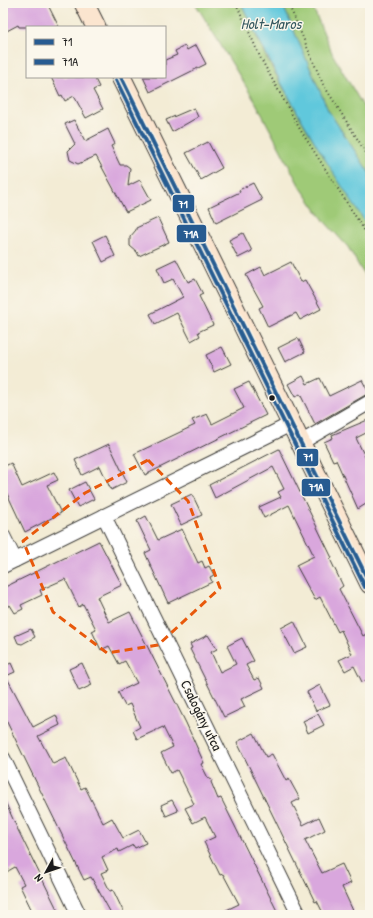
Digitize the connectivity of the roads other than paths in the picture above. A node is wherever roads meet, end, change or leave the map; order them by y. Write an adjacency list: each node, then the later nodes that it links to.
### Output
1 (84, 3): 2 (street)
2 (96, 26)
3 (120, 78): 5 (street)
4 (370, 402): 6 (street)
5 (291, 424): 6 (street); 7 (street)
6 (300, 443): 10 (street)
7 (104, 516): 9 (street); 13 (street, Csalogány utca)
8 (3, 536): 9 (street)
9 (9, 563)
10 (370, 582)
11 (3, 758): 12 (street)
12 (79, 915)
13 (299, 915)

